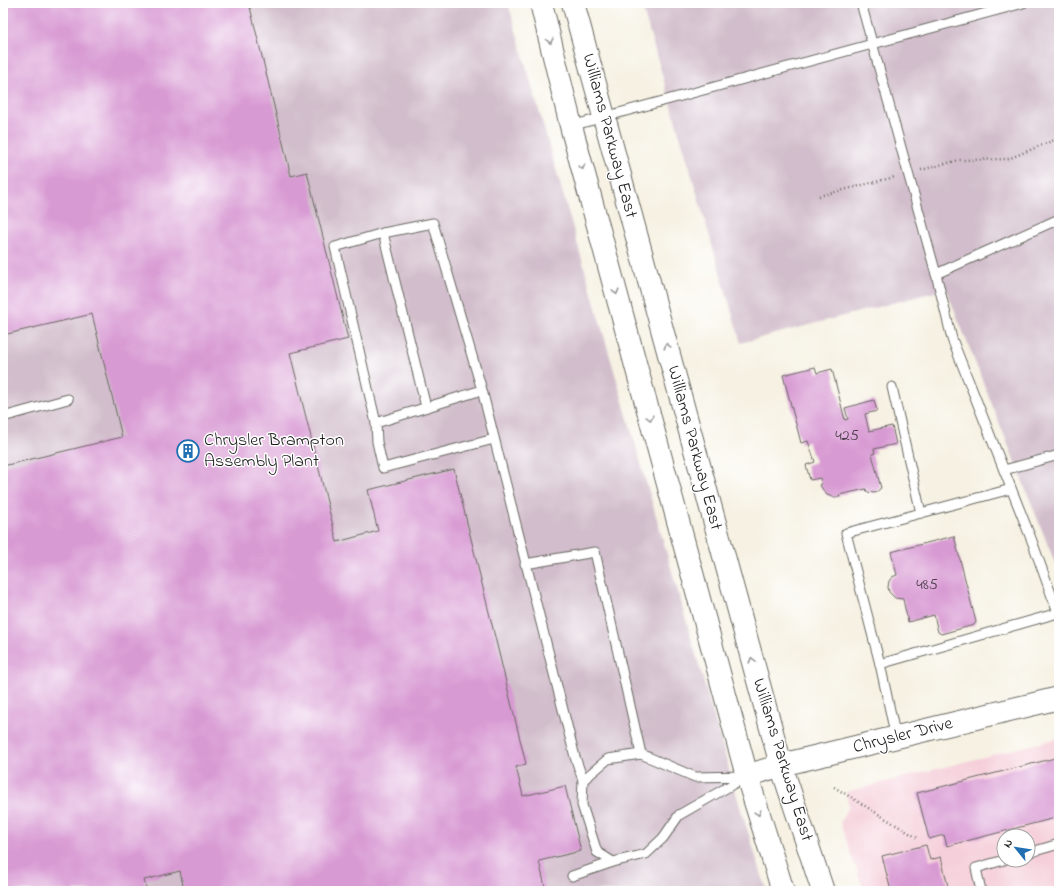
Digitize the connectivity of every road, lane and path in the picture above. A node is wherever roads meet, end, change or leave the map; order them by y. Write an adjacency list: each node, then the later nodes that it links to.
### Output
1 (541, 3): 7 (main road, Williams Parkway East, one-way to 7)
2 (573, 3): 6 (main road, Williams Parkway East)
3 (861, 3): 5 (lane)
4 (1023, 3): 5 (lane)
5 (872, 44): 6 (lane); 9 (lane)
6 (603, 116): 7 (lane); 31 (main road, Williams Parkway East, one-way to 6)
7 (571, 126): 32 (main road, Williams Parkway East, one-way to 32)
8 (1059, 138): 9 (path)
9 (908, 173): 10 (path); 13 (lane)
10 (818, 196)
11 (1059, 219): 13 (lane)
12 (383, 233): 15 (lane); 17 (lane); 19 (lane)
13 (936, 274): 22 (lane)
14 (892, 387): 24 (lane)
15 (482, 390): 17 (lane); 20 (lane)
16 (68, 399): 18 (lane)
17 (426, 407): 19 (lane)
18 (3, 417)
19 (376, 423): 20 (lane)
20 (494, 439): 25 (lane)
21 (1059, 455): 22 (lane)
22 (1004, 470): 23 (lane)
23 (1011, 489): 24 (lane); 26 (lane)
24 (921, 513): 27 (lane)
25 (525, 564): 30 (lane); 33 (lane)
26 (1058, 614): 27 (lane)
27 (880, 664): 29 (lane)
28 (1059, 698): 29 (main road, Chrysler Drive)
29 (896, 738): 31 (main road, Chrysler Drive)
30 (641, 754): 32 (lane); 33 (lane)
31 (781, 765): 32 (main road, Chrysler Drive); 42 (main road, Williams Parkway East)
32 (747, 776): 38 (lane); 41 (main road, Williams Parkway East, one-way to 41)
33 (583, 780): 38 (lane)
34 (834, 787): 35 (path)
35 (919, 839)
36 (1059, 844): 37 (lane)
37 (1036, 851)
38 (613, 862): 40 (lane)
39 (996, 862): 43 (lane)
40 (572, 876)
41 (783, 891)
42 (823, 891)
43 (981, 891)

